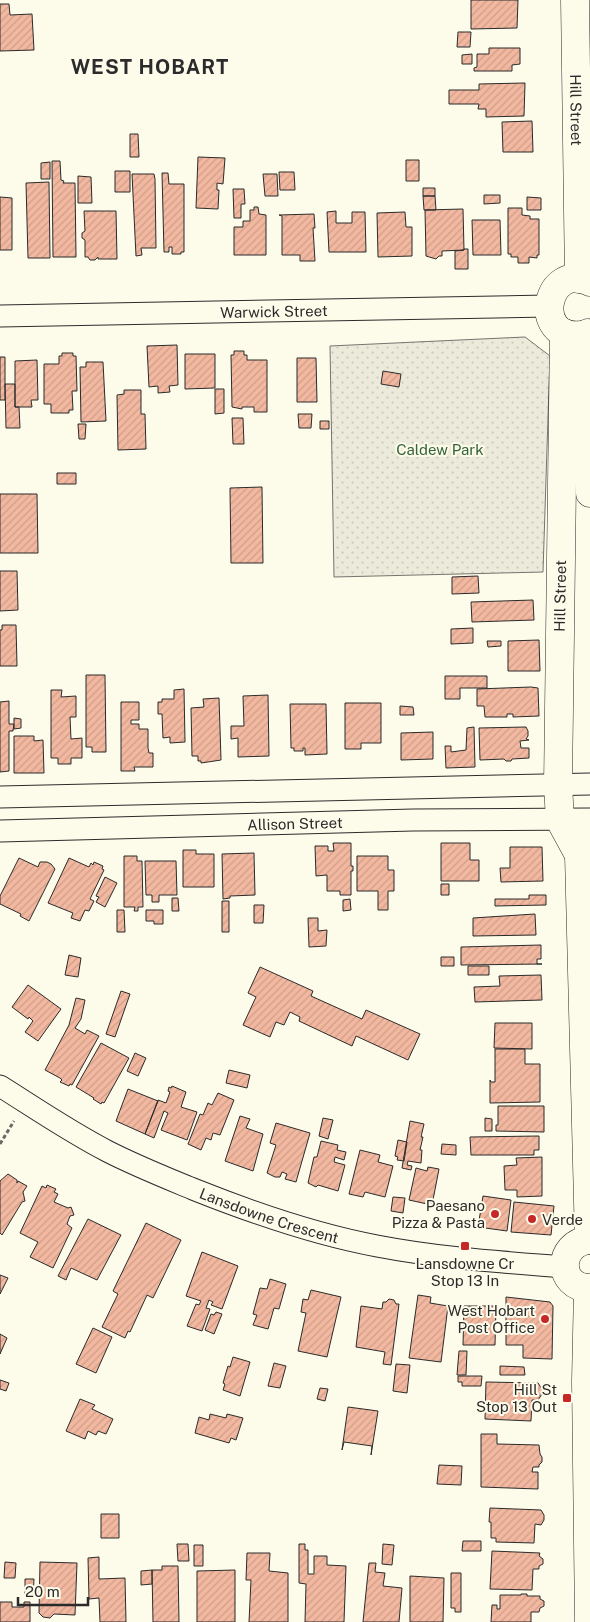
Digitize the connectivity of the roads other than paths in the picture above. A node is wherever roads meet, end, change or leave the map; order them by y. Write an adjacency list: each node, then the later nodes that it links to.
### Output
1 (575, 0): 2 (street, Hill Street)
2 (584, 281): 3 (street)
3 (548, 306): 4 (street, Warwick Street); 5 (street)
4 (0, 316)
5 (580, 333): 6 (street); 8 (street, Hill Street)
6 (590, 493)
7 (590, 784): 8 (street)
8 (558, 785): 9 (street); 11 (street, Hill Street)
9 (0, 797)
10 (590, 819): 11 (street, Allison Street)
11 (560, 820): 13 (street, Allison Street); 14 (street, Hill Street)
12 (590, 827): 14 (street, Hill Street)
13 (0, 831)
14 (579, 855): 16 (street, Hill Street)
15 (0, 1086): 17 (street, Lansdowne Crescent)
16 (589, 1240): 17 (street)
17 (564, 1266): 18 (street)
18 (589, 1289): 19 (street)
19 (589, 1622)

